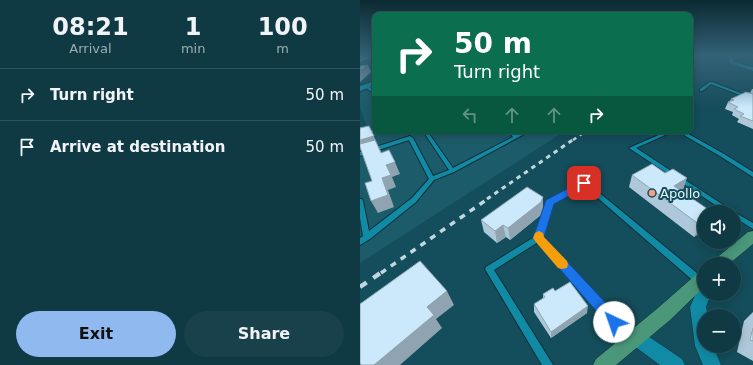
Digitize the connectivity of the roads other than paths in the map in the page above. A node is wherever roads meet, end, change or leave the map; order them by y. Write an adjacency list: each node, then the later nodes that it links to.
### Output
1 (701, 90): 2 (lane)
2 (753, 99)
3 (372, 131): 4 (lane)
4 (360, 134)
5 (406, 134): 13 (lane)
6 (409, 134): 16 (lane)
7 (427, 134): 14 (lane)
8 (513, 134): 12 (lane)
9 (522, 134): 12 (lane)
10 (665, 134): 18 (lane)
11 (684, 134): 15 (lane)
12 (516, 137): 14 (lane)
13 (360, 154)
14 (452, 171): 16 (lane)
15 (753, 175)
16 (432, 179): 21 (lane)
17 (360, 201): 21 (lane)
18 (720, 205)
19 (741, 222): 20 (lane)
20 (752, 235): 24 (main road)
21 (367, 236): 23 (lane)
22 (538, 238): 25 (lane); 27 (lane); 29 (lane)
23 (360, 242)
24 (727, 257)
25 (697, 278)
26 (697, 288): 27 (main road)
27 (634, 339): 30 (main road); 31 (street)
28 (707, 353): 32 (street)
29 (548, 365)
30 (602, 365)
31 (676, 365)
32 (712, 365)

